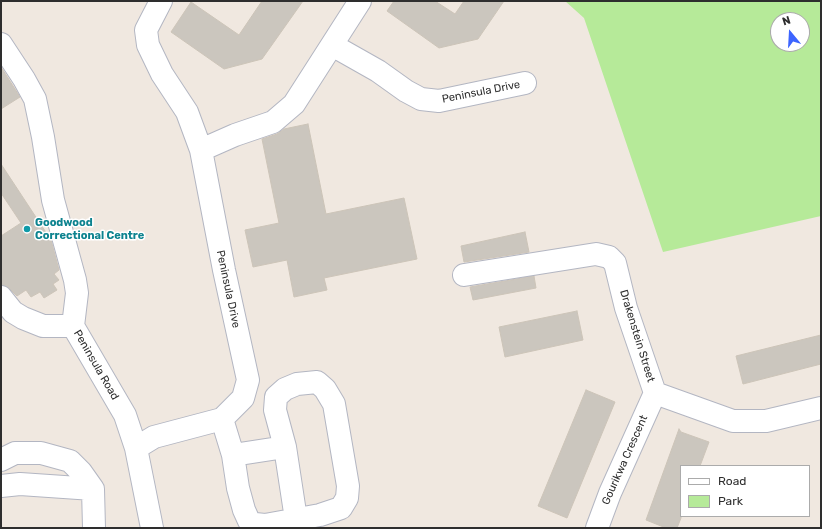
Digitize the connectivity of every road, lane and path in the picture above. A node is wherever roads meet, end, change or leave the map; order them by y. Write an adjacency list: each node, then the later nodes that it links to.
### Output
1 (161, 1): 6 (street, Peninsula Drive)
2 (360, 1): 4 (street)
3 (1, 44): 9 (street, Peninsula Road)
4 (332, 45): 5 (street, Peninsula Drive); 6 (street)
5 (525, 83)
6 (202, 150): 12 (street, Peninsula Drive)
7 (464, 275): 10 (street, Drakenstein Street)
8 (1, 297): 9 (street)
9 (73, 326): 14 (street, Peninsula Road)
10 (655, 393): 11 (street, Drakenstein Street); 22 (street, Gourikwa Crescent)
11 (821, 408)
12 (222, 419): 14 (street); 15 (street)
13 (285, 447): 15 (street); 19 (street); 19 (street)
14 (136, 448): 21 (street, Peninsula Road)
15 (233, 455): 19 (street)
16 (1, 460): 18 (street)
17 (1, 486): 18 (street)
18 (92, 489): 20 (street)
19 (296, 519)
20 (94, 528)
21 (152, 528)
22 (597, 528)

